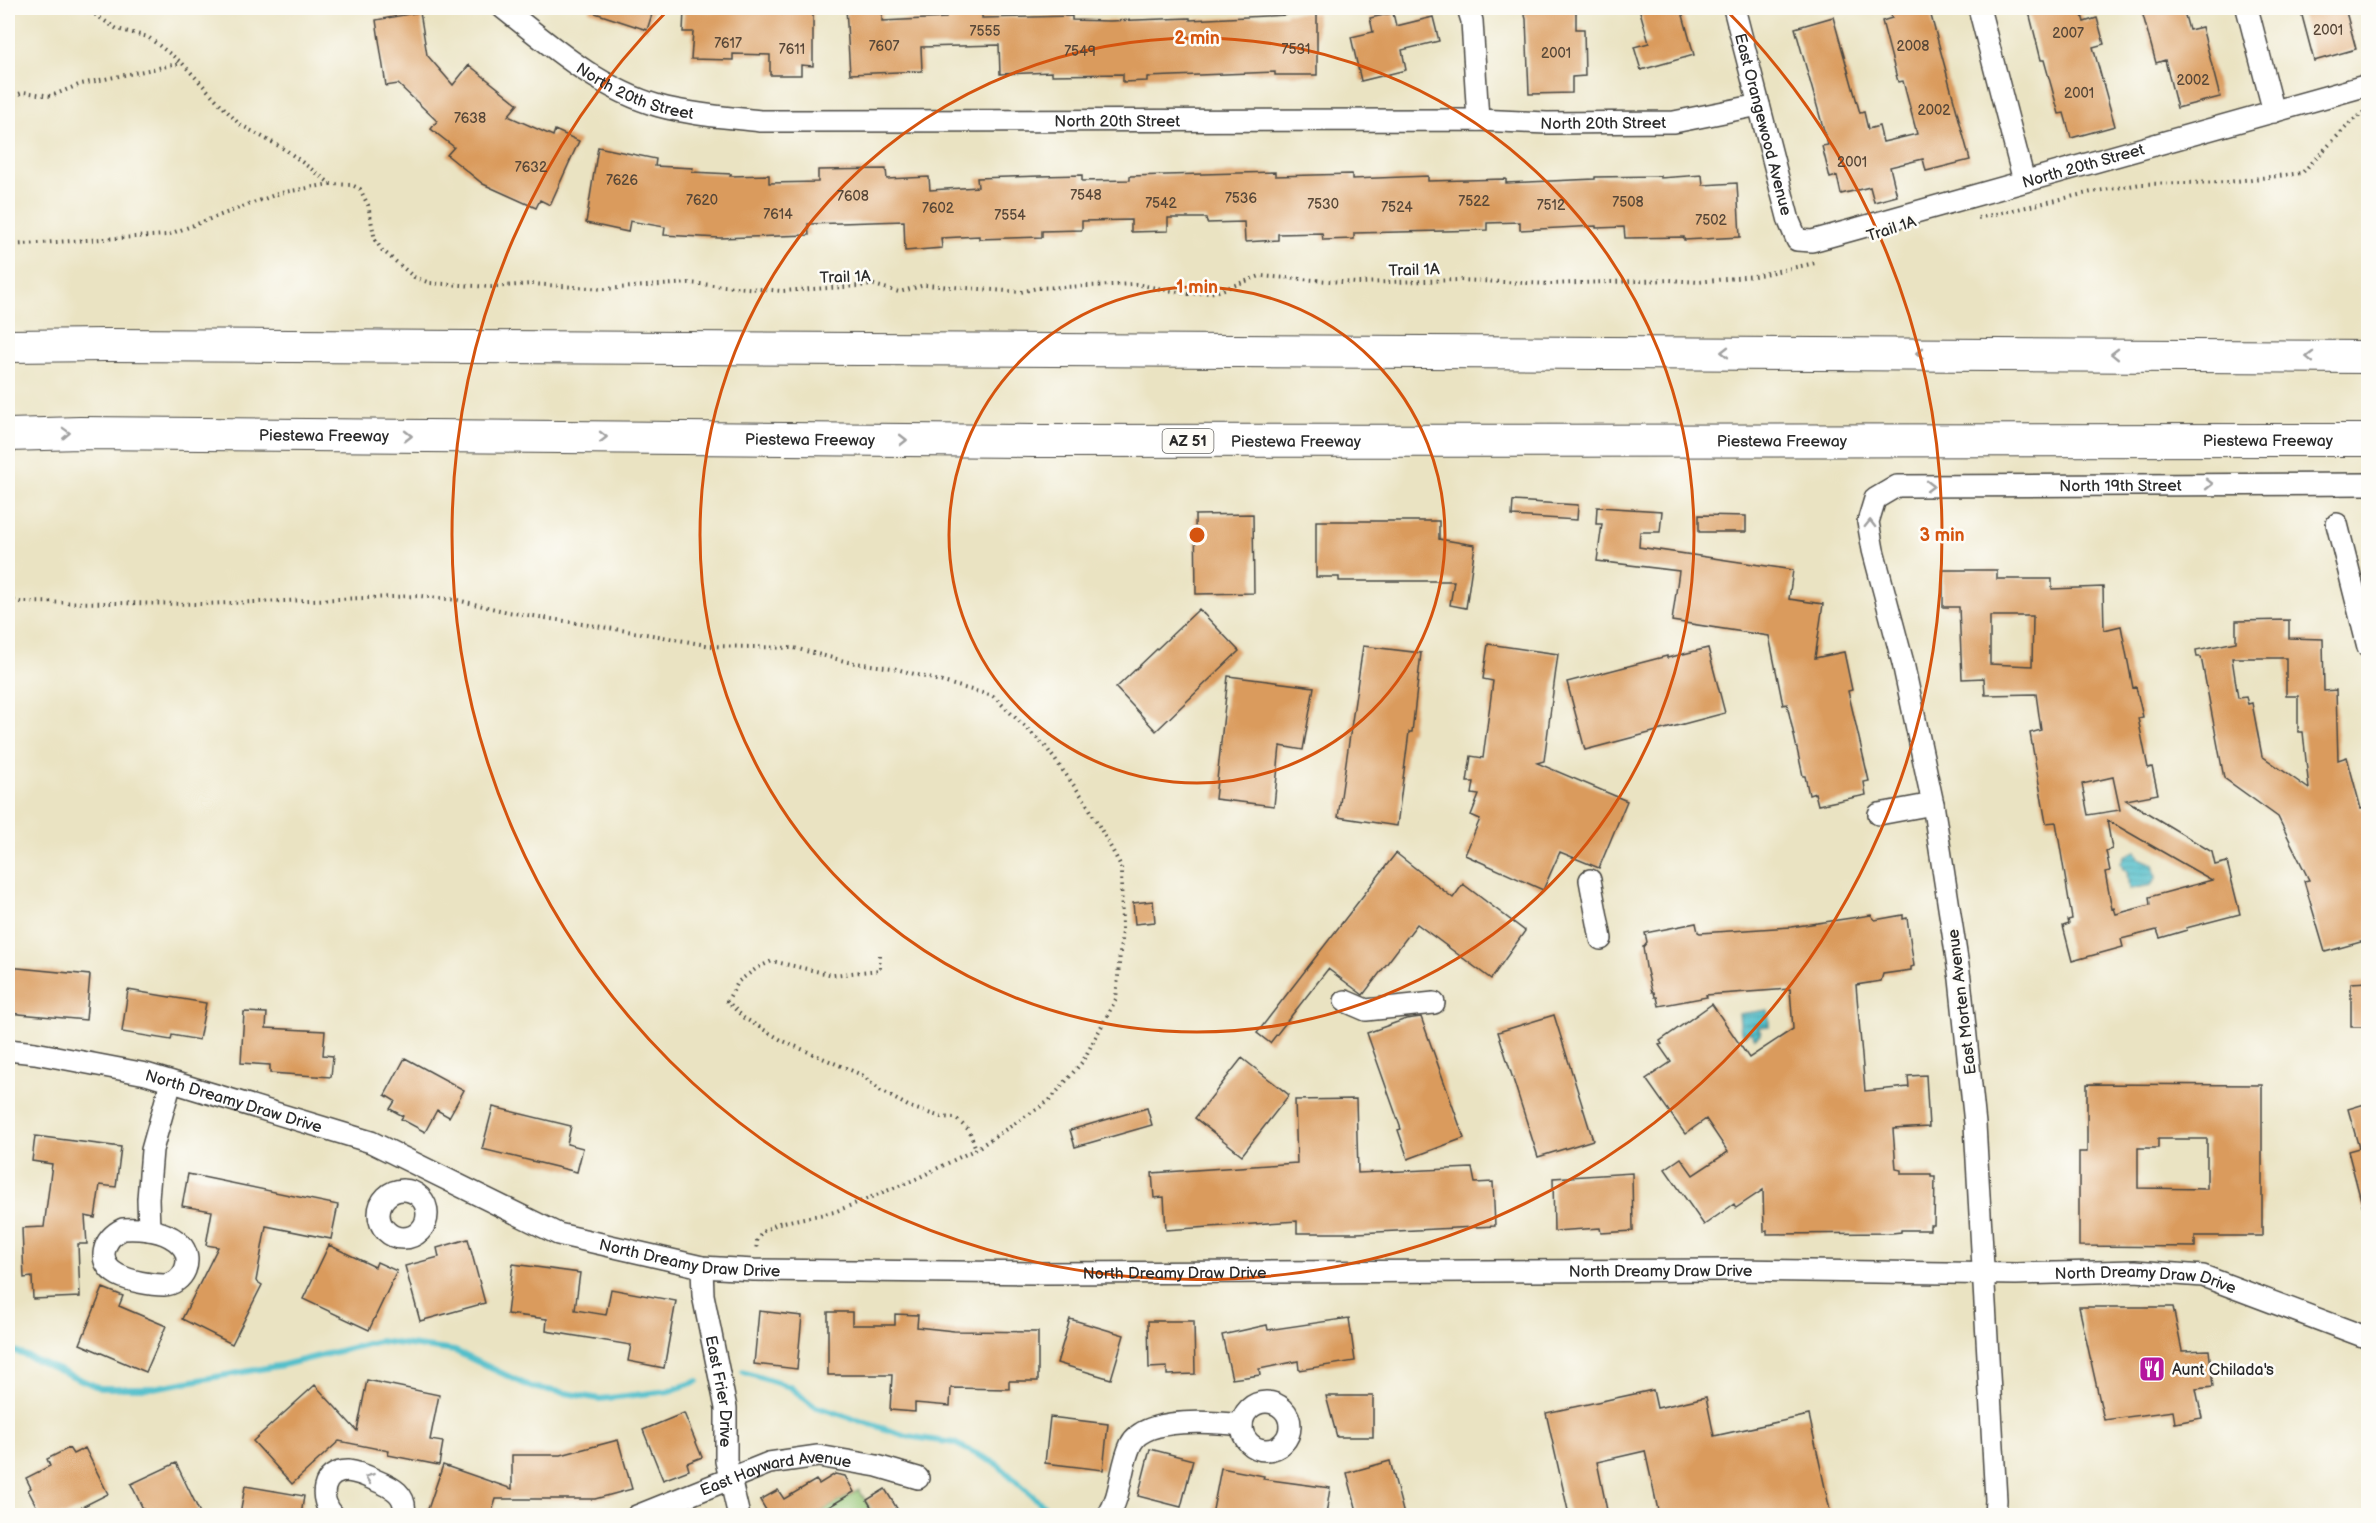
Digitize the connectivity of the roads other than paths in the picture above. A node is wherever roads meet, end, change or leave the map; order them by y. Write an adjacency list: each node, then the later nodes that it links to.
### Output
1 (503, 8): 9 (street, North 20th Street)
2 (1468, 8): 9 (street)
3 (1734, 8): 7 (street, East Orangewood Avenue)
4 (1979, 8): 10 (street)
5 (2247, 8): 8 (street)
6 (2368, 85): 8 (street, North 20th Street)
7 (1759, 105): 9 (street, North 20th Street); 11 (street, East Orangewood Avenue)
8 (2274, 112): 10 (street, North 20th Street)
9 (1478, 120)
10 (2024, 181): 11 (street, North 20th Street)
11 (1797, 240)
12 (8, 346): 13 (highway, one-way to 12)
13 (2368, 357)
14 (8, 435): 15 (highway, Piestewa Freeway / AZ 51, one-way to 15)
15 (2368, 440)
16 (2368, 484): 17 (street, North 19th Street, one-way to 16)
17 (1875, 499): 20 (street, East Morten Avenue, one-way to 17)
18 (2337, 524): 19 (street)
19 (2368, 647)
20 (1933, 804): 21 (street); 32 (street, East Morten Avenue)
21 (1879, 814)
22 (1590, 880): 23 (street)
23 (1601, 939)
24 (1345, 1001): 25 (street)
25 (1434, 1003)
26 (8, 1050): 27 (street, North Dreamy Draw Drive)
27 (171, 1082): 28 (street, North Dreamy Draw Drive); 30 (street)
28 (426, 1170): 29 (street); 31 (street, North Dreamy Draw Drive)
29 (413, 1191)
30 (149, 1230)
31 (702, 1267): 32 (street, North Dreamy Draw Drive); 35 (street, East Frier Drive)
32 (1985, 1273): 33 (street, North Dreamy Draw Drive); 42 (street, East Morten Avenue)
33 (2368, 1338)
34 (1242, 1425): 37 (street)
35 (731, 1478): 36 (street, East Hayward Avenue); 40 (street, East Hayward Avenue); 41 (street, East Frier Drive)
36 (918, 1478)
37 (1112, 1510)
38 (334, 1515): 39 (street, one-way to 38)
39 (404, 1515)
40 (638, 1515)
41 (739, 1515)
42 (1995, 1515)

